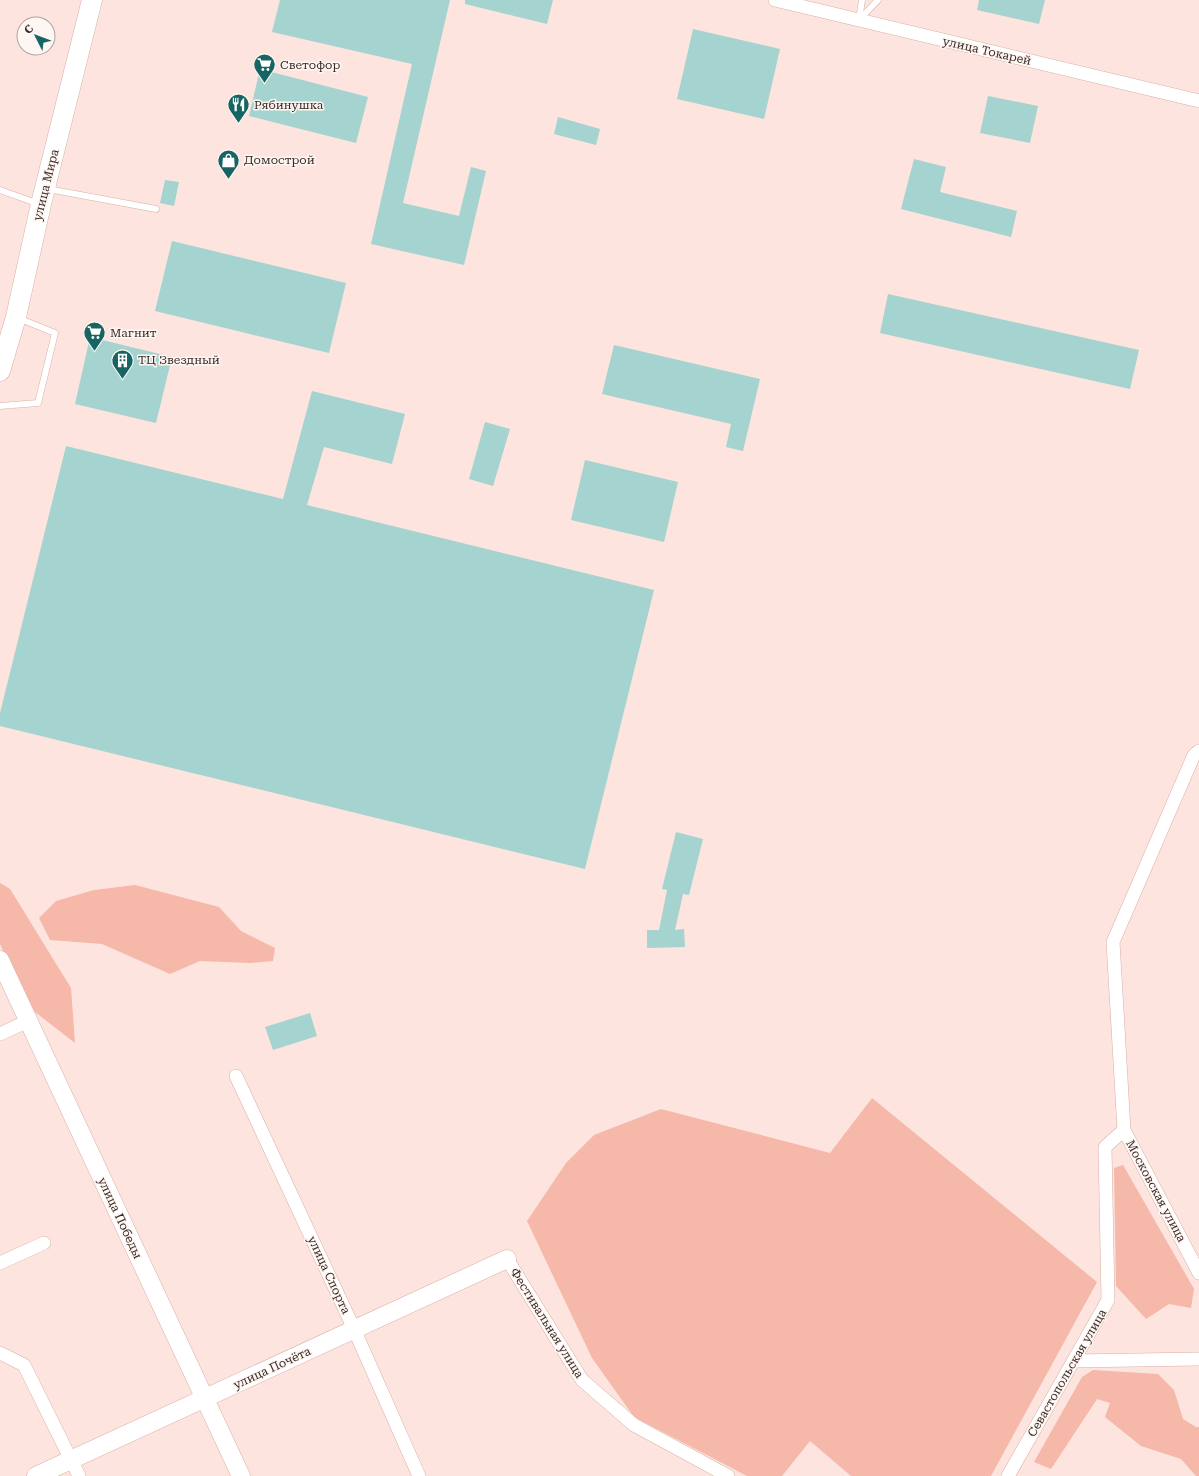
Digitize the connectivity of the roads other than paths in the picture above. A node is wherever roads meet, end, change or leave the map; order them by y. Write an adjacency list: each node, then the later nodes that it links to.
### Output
1 (92, 0): 8 (main road, улица Мира)
2 (775, 0): 5 (street, улица Токарей)
3 (862, 0): 5 (lane)
4 (878, 0): 5 (lane)
5 (859, 20): 6 (street, улица Токарей)
6 (1199, 101)
7 (0, 190): 8 (lane)
8 (43, 196): 9 (lane); 10 (main road, улица Мира)
9 (156, 210)
10 (11, 324): 11 (main road, улица Мира); 12 (lane)
11 (0, 371)
12 (0, 406)
13 (1199, 751): 18 (street)
14 (0, 960): 15 (street, улица Победы)
15 (28, 1021): 16 (street); 27 (street, улица Победы)
16 (0, 1034)
17 (236, 1076): 23 (street, улица Спорта)
18 (1124, 1130): 22 (street, Московская улица); 26 (street, Севастопольская улица)
19 (44, 1243): 21 (street)
20 (507, 1259): 23 (street, улица Почёта); 33 (street, Фестивальная улица)
21 (0, 1263)
22 (1199, 1273)
23 (354, 1329): 27 (street, улица Почёта); 32 (street, улица Спорта)
24 (0, 1353): 28 (street)
25 (1199, 1359): 26 (street)
26 (1074, 1361): 34 (street, Севастопольская улица)
27 (205, 1398): 28 (street, улица Почёта); 31 (street, улица Победы)
28 (72, 1460): 29 (street, улица Почёта); 30 (street)
29 (36, 1476)
30 (79, 1476)
31 (241, 1476)
32 (419, 1476)
33 (728, 1476)
34 (1008, 1476)

